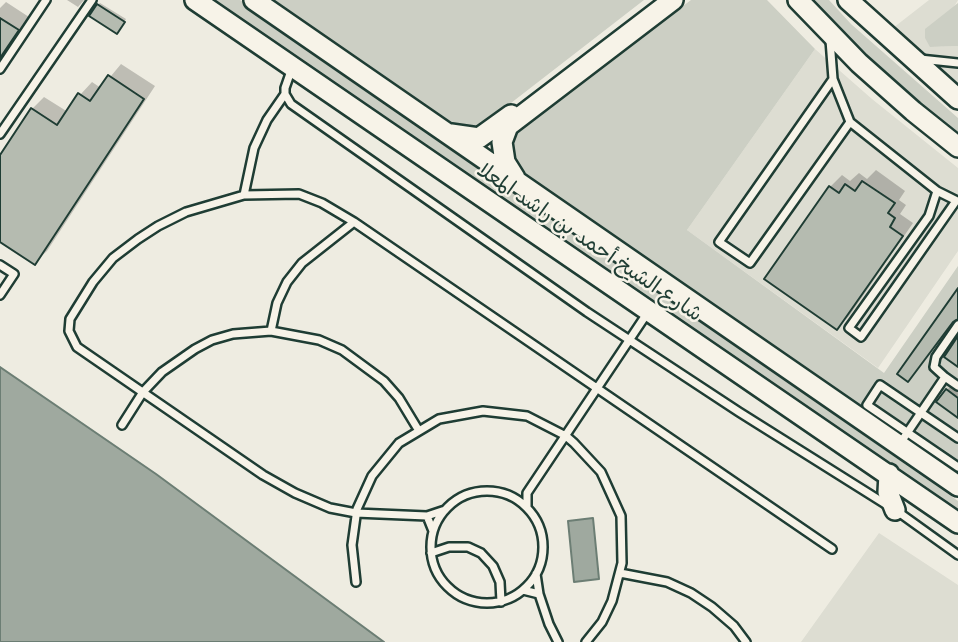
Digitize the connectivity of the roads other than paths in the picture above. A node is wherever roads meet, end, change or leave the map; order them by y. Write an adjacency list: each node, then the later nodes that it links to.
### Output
1 (46, 0): 13 (lane)
2 (92, 0): 19 (lane)
3 (195, 0): 12 (main road, شارع الشيخ أحمد بن راشد المعلا)
4 (254, 0): 18 (main road, شارع الشيخ أحمد بن راشد المعلا)
5 (658, 0): 18 (main road)
6 (673, 0): 21 (main road)
7 (798, 0): 9 (main road)
8 (848, 0): 10 (main road)
9 (829, 33): 14 (lane); 20 (main road)
10 (912, 58): 11 (lane); 16 (main road)
11 (958, 63)
12 (293, 67): 15 (lane); 28 (main road, شارع الشيخ أحمد بن راشد المعلا)
13 (0, 69)
14 (833, 79): 17 (lane); 17 (lane)
15 (285, 94): 23 (lane); 31 (lane)
16 (958, 99)
17 (850, 122): 22 (lane)
18 (444, 132): 21 (main road, شارع الشيخ أحمد بن راشد المعلا)
19 (0, 134)
20 (958, 147)
21 (520, 185): 40 (main road, شارع الشيخ أحمد بن راشد المعلا)
22 (936, 191): 24 (lane); 24 (lane)
23 (244, 195): 25 (lane); 35 (lane)
24 (957, 201)
25 (354, 222): 30 (lane); 34 (lane)
26 (0, 265): 27 (lane)
27 (0, 295)
28 (649, 311): 31 (lane); 43 (main road, شارع الشيخ أحمد بن راشد المعلا)
29 (958, 325): 32 (lane)
30 (271, 331): 35 (lane); 38 (lane)
31 (630, 340): 34 (lane); 49 (lane)
32 (945, 377): 33 (lane); 36 (lane)
33 (958, 386)
34 (597, 388): 39 (lane); 54 (lane)
35 (143, 392): 37 (lane); 50 (lane)
36 (921, 412): 40 (lane); 40 (lane); 41 (lane)
37 (122, 425)
38 (419, 431): 39 (lane); 50 (lane)
39 (566, 436): 45 (lane); 57 (lane)
40 (903, 438): 42 (lane); 44 (main road, شارع الشيخ أحمد بن راشد المعلا)
41 (958, 438)
42 (958, 467)
43 (888, 474): 49 (main road); 52 (main road, شارع الشيخ أحمد بن راشد المعلا)
44 (958, 485)
45 (527, 493): 46 (lane); 47 (lane)
46 (514, 498): 47 (lane); 48 (lane)
47 (527, 507): 58 (lane)
48 (446, 510): 51 (lane); 53 (lane)
49 (895, 510): 56 (lane)
50 (356, 513): 51 (lane); 59 (lane)
51 (426, 516): 53 (lane)
52 (958, 523)
53 (433, 531): 55 (lane)
54 (832, 548)
55 (431, 553): 62 (lane); 62 (lane)
56 (958, 555)
57 (620, 573): 64 (lane); 65 (lane)
58 (536, 574): 60 (lane); 61 (lane)
59 (356, 582)
60 (523, 590): 61 (lane); 62 (lane)
61 (539, 594): 63 (lane)
62 (500, 602)
63 (558, 642)
64 (586, 642)
65 (746, 642)

